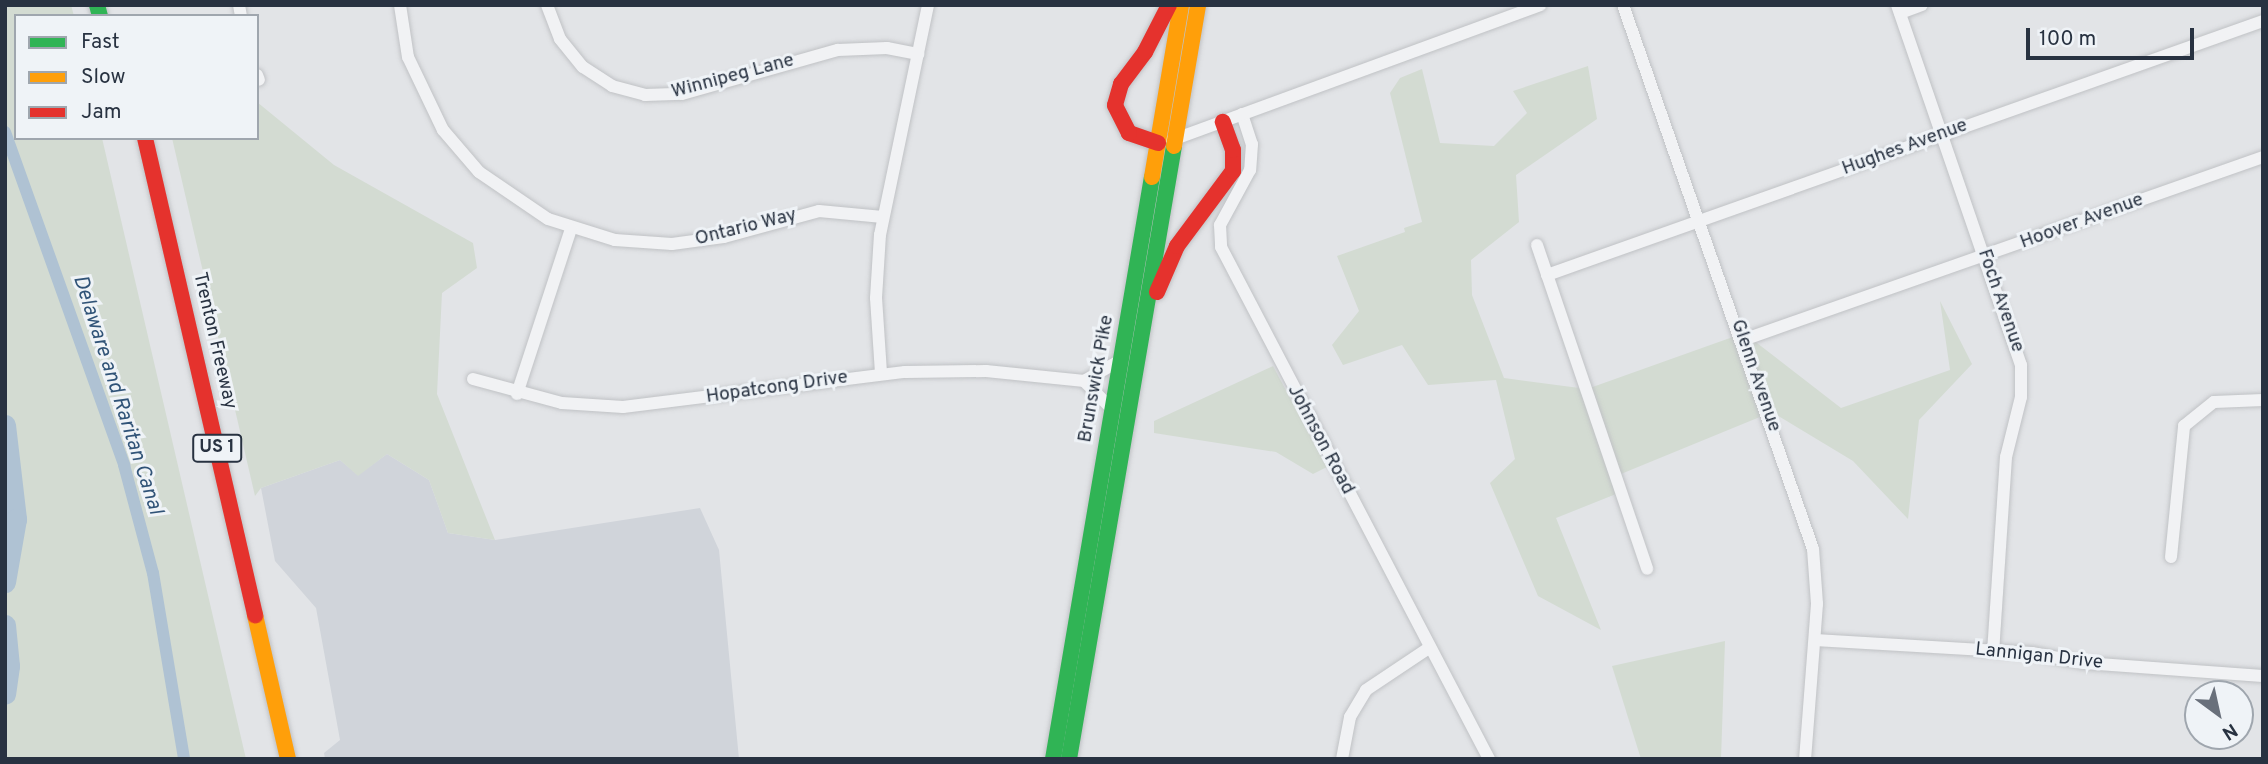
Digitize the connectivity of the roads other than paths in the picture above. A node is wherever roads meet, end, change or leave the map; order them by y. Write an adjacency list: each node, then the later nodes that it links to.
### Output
1 (400, 5): 23 (street, Ontario Way)
2 (547, 5): 12 (street, Winnipeg Lane)
3 (928, 5): 12 (street)
4 (1169, 5): 19 (main road)
5 (1181, 5): 19 (main road, Brunswick Pike)
6 (1198, 5): 18 (main road, Brunswick Pike)
7 (1540, 5): 13 (street)
8 (1623, 5): 22 (street, Glenn Avenue)
9 (1922, 5): 10 (street)
10 (1898, 9): 15 (street, Foch Avenue)
11 (2263, 21): 15 (street, Hughes Avenue)
12 (918, 54): 21 (street)
13 (1242, 114): 14 (street); 39 (street, Johnson Road)
14 (1223, 122): 18 (street); 28 (main road)
15 (1942, 134): 22 (street, Hughes Avenue); 25 (street, Foch Avenue)
16 (130, 140): 42 (main road, Trenton Freeway / US 1)
17 (145, 140): 43 (main road, Trenton Freeway / US 1)
18 (1175, 140): 19 (street); 28 (main road, Brunswick Pike)
19 (1158, 143): 29 (main road, Brunswick Pike)
20 (2263, 157): 25 (street, Hoover Avenue)
21 (883, 218): 23 (street, Ontario Way); 30 (street)
22 (1700, 221): 26 (street, Hughes Avenue); 27 (street, Glenn Avenue)
23 (572, 229): 33 (street)
24 (1537, 245): 26 (street)
25 (1985, 256): 27 (street, Hoover Avenue); 40 (street, Foch Avenue)
26 (1547, 275): 37 (street)
27 (1743, 340): 38 (street, Glenn Avenue)
28 (1140, 343): 45 (main road, Brunswick Pike)
29 (1121, 360): 32 (street); 35 (main road, Brunswick Pike)
30 (881, 373): 32 (street, Hopatcong Drive); 33 (street, Hopatcong Drive)
31 (472, 379): 33 (street, Hopatcong Drive)
32 (1084, 381): 35 (street)
33 (517, 394)
34 (2263, 400): 36 (street)
35 (1113, 410): 44 (main road, Brunswick Pike)
36 (2171, 557)
37 (1647, 569)
38 (1815, 640): 40 (street, Lannigan Drive); 48 (street, Glenn Avenue)
39 (1429, 648): 46 (street); 47 (street, Johnson Road)
40 (1993, 651): 41 (street, Lannigan Drive)
41 (2263, 676)
42 (272, 759)
43 (288, 759)
44 (1052, 759)
45 (1069, 759)
46 (1342, 759)
47 (1489, 759)
48 (1805, 759)

